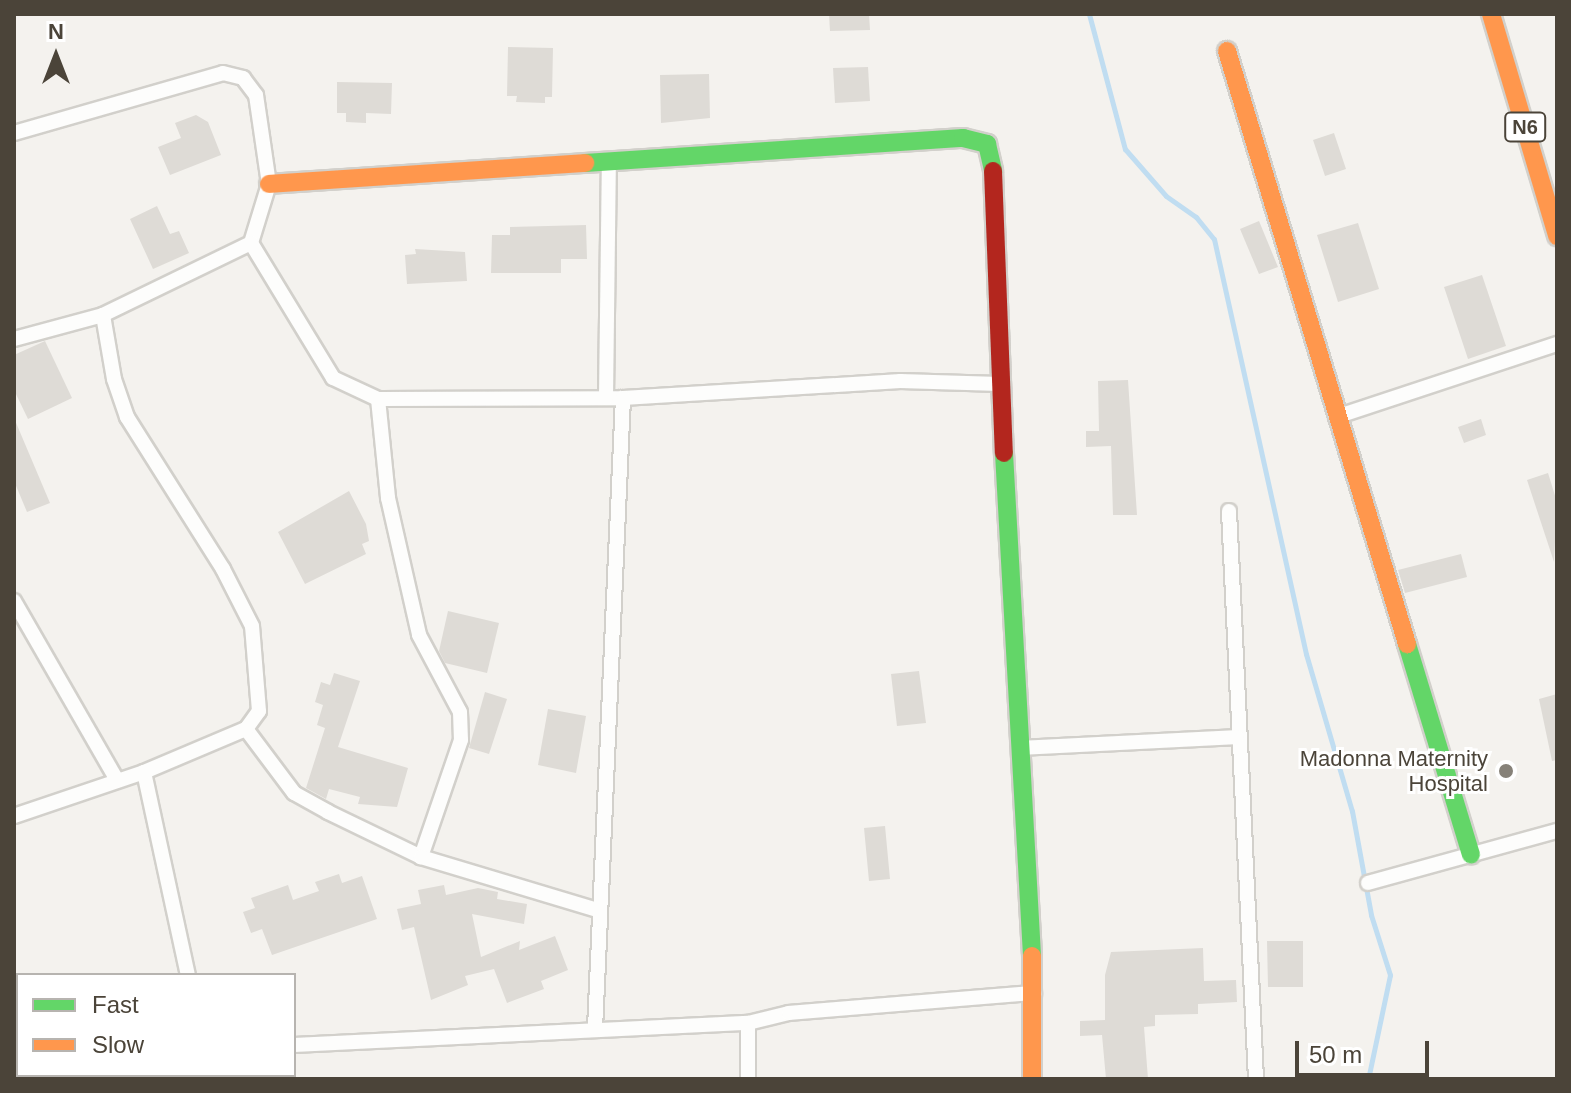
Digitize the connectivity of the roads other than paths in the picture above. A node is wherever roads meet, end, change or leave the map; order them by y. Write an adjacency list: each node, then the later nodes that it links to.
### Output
1 (1491, 17): 6 (street, N6)
2 (1227, 51): 15 (street)
3 (14, 133): 5 (street)
4 (609, 161): 5 (street); 11 (street); 12 (street)
5 (269, 184): 7 (street)
6 (1557, 236)
7 (251, 243): 8 (street); 14 (street)
8 (103, 315): 9 (street); 18 (street)
9 (14, 339)
10 (1557, 344): 15 (street)
11 (1000, 384): 13 (street); 20 (street)
12 (606, 398): 13 (street); 14 (street)
13 (623, 398): 28 (street)
14 (378, 399): 26 (street)
15 (1336, 417): 25 (street)
16 (1229, 511): 19 (street)
17 (14, 601): 22 (street)
18 (246, 729): 21 (street); 26 (street)
19 (1237, 737): 20 (street); 36 (street)
20 (1021, 748): 30 (street)
21 (144, 772): 22 (street); 29 (street)
22 (117, 780): 23 (street)
23 (14, 816)
24 (1557, 831): 25 (street)
25 (1471, 854): 27 (street)
26 (421, 857): 28 (street)
27 (1368, 883)
28 (598, 910): 32 (street)
29 (188, 973)
30 (1034, 993): 31 (street); 35 (street)
31 (748, 1023): 32 (street); 34 (street)
32 (595, 1029): 33 (street)
33 (296, 1045)
34 (748, 1079)
35 (1032, 1079)
36 (1256, 1079)

